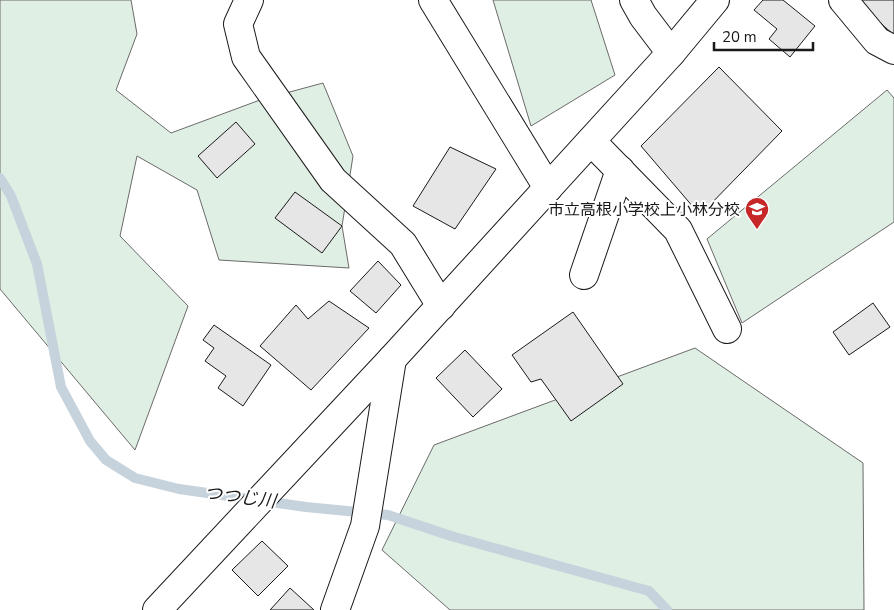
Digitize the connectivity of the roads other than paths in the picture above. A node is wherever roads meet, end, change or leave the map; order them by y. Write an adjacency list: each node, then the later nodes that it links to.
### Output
1 (249, 0): 12 (street)
2 (432, 0): 10 (street)
3 (634, 0): 7 (street)
4 (716, 0): 7 (street)
5 (843, 0): 6 (street)
6 (894, 50)
7 (671, 53): 8 (street)
8 (591, 141): 9 (street); 10 (street)
9 (620, 170): 11 (street); 13 (street)
10 (548, 188): 12 (street)
11 (584, 274)
12 (441, 306): 14 (street)
13 (727, 329)
14 (392, 359): 15 (street); 16 (street)
15 (157, 610)
16 (335, 610)

